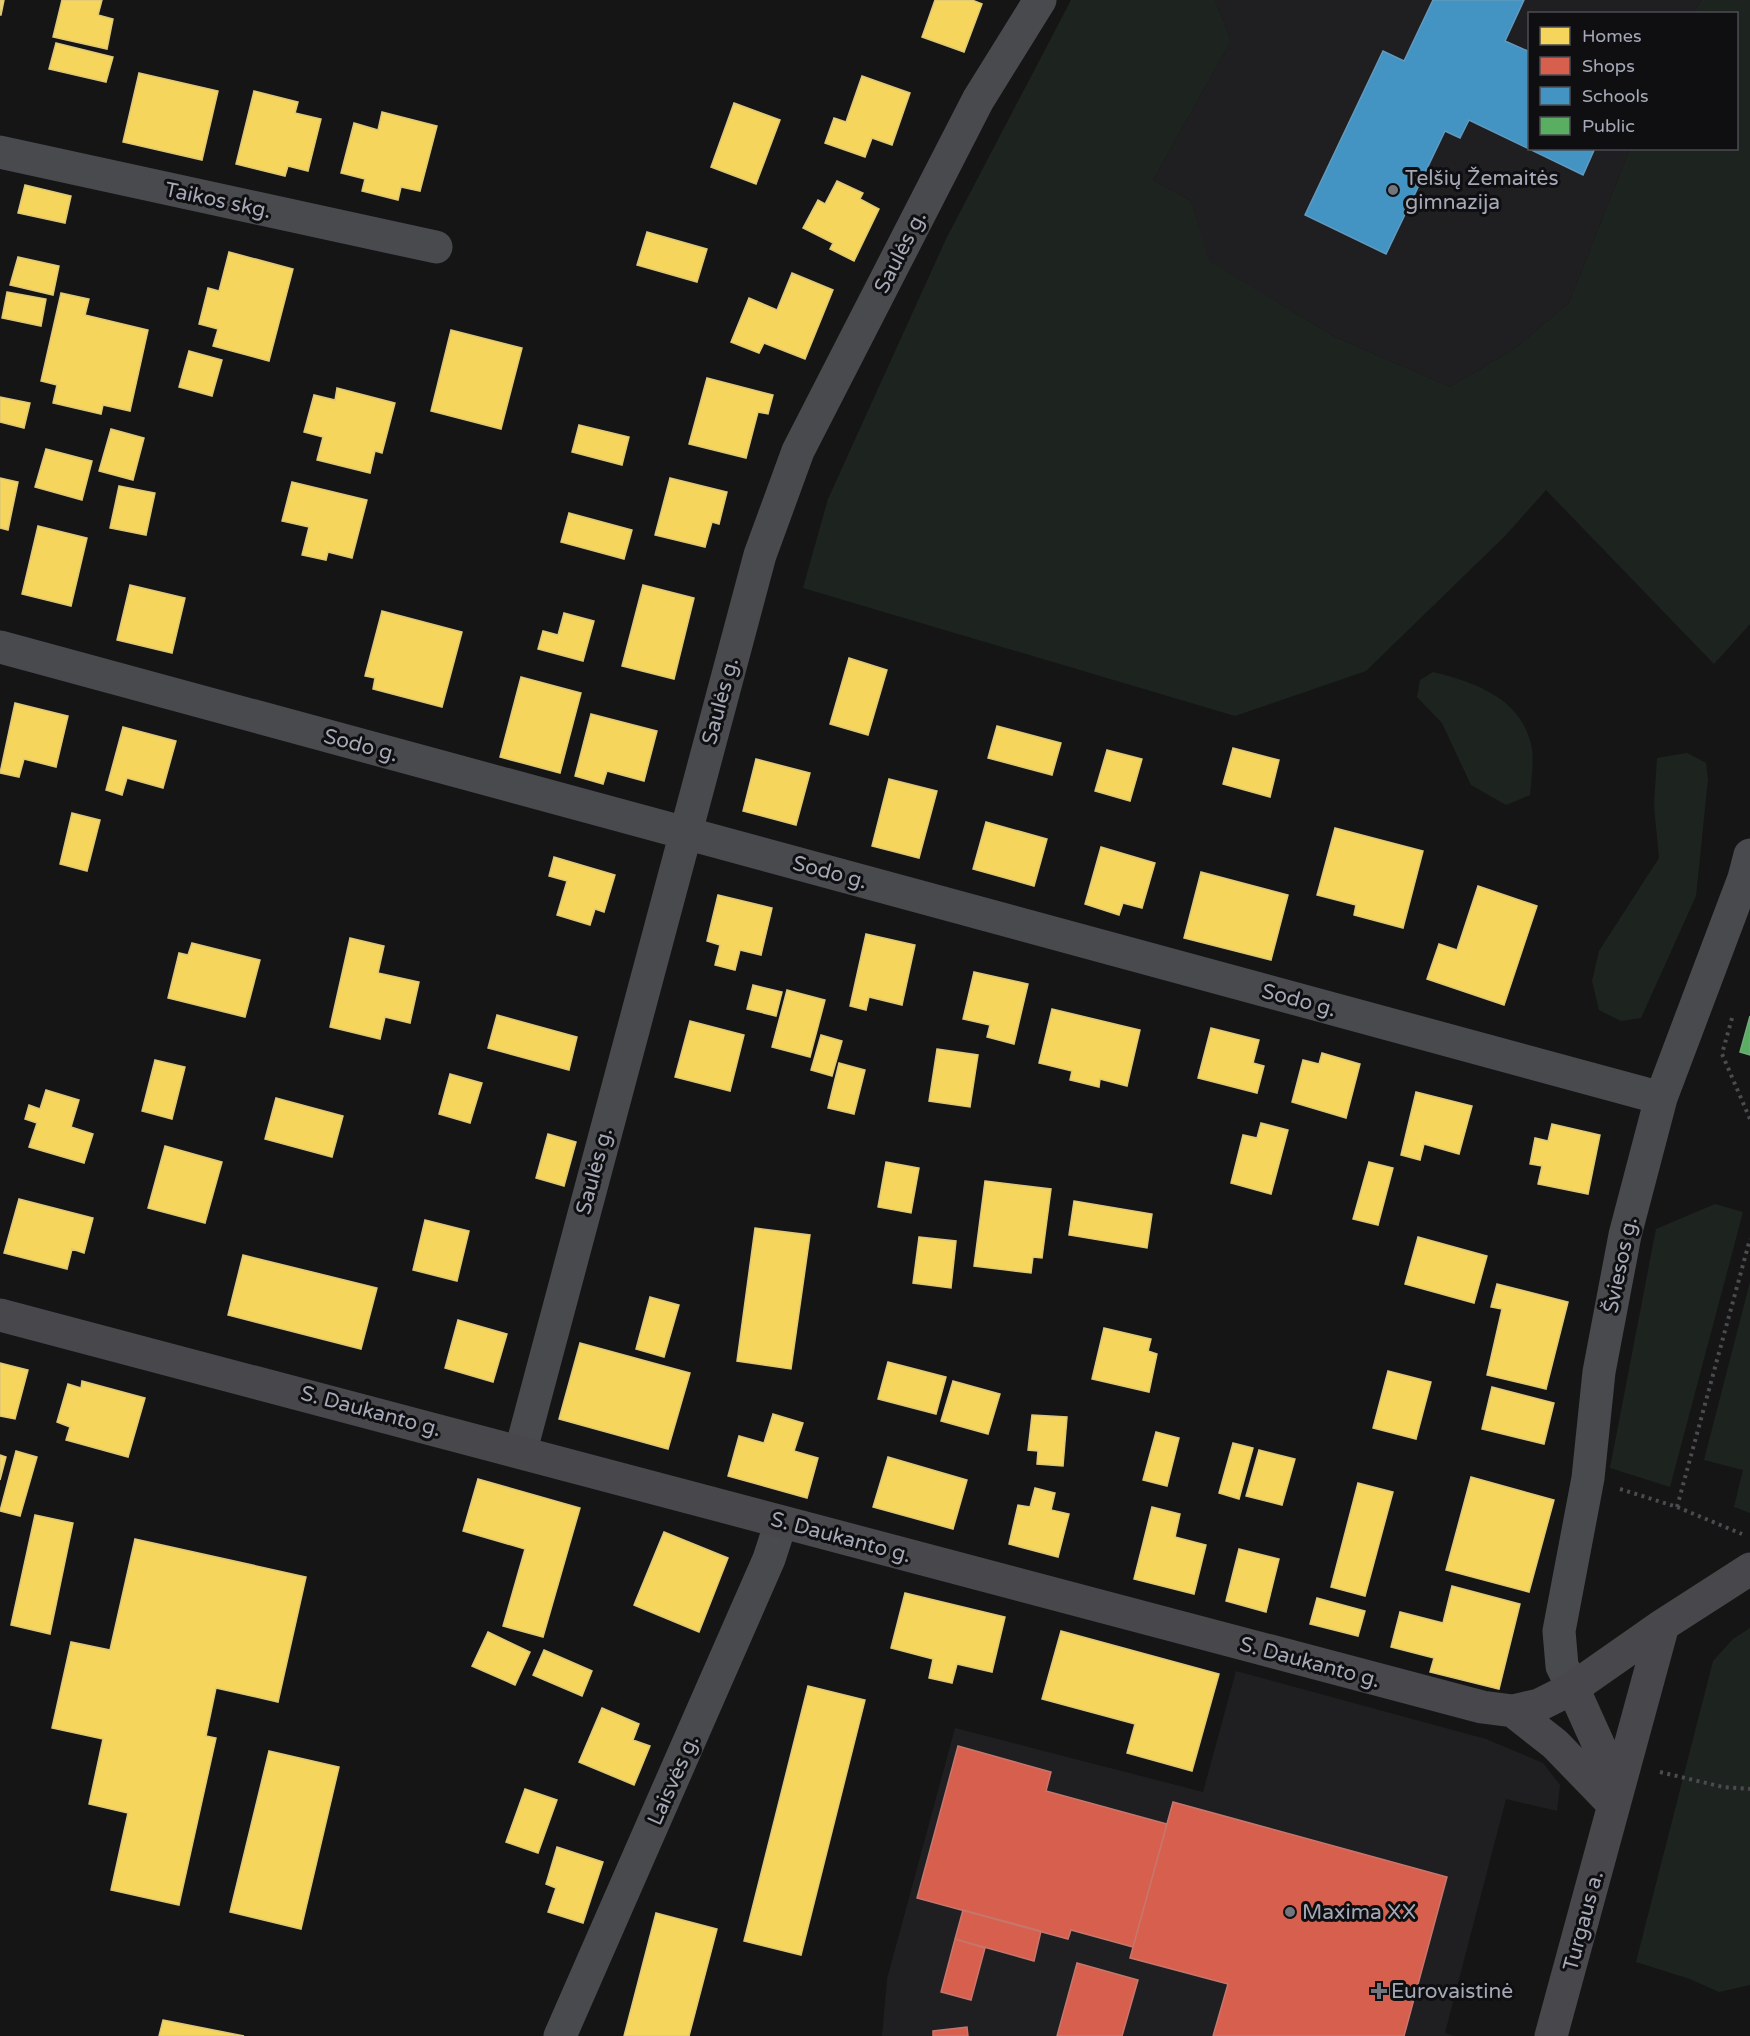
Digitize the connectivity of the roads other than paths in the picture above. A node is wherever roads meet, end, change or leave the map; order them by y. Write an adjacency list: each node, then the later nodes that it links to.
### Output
1 (1040, 0): 5 (street, Saulės g.)
2 (0, 152): 3 (street, Taikos skg.)
3 (436, 248)
4 (0, 647): 5 (street, Sodo g.)
5 (684, 832): 7 (street, Sodo g.); 9 (street, Saulės g.)
6 (1750, 855): 7 (street, Šviesos g.)
7 (1660, 1098): 13 (street, Šviesos g.)
8 (0, 1315): 9 (main road, S. Daukanto g.)
9 (521, 1450): 10 (main road, S. Daukanto g.)
10 (781, 1522): 14 (main road, S. Daukanto g.); 16 (street, Laisvės g.)
11 (1750, 1569): 12 (main road, S. Daukanto g.)
12 (1663, 1625): 13 (main road, S. Daukanto g.); 15 (main road, Turgaus a.)
13 (1573, 1688): 14 (main road, S. Daukanto g.); 15 (main road, Turgaus a.)
14 (1513, 1711): 15 (main road)
15 (1614, 1805): 17 (main road, Turgaus a.)
16 (560, 2036)
17 (1551, 2036)

